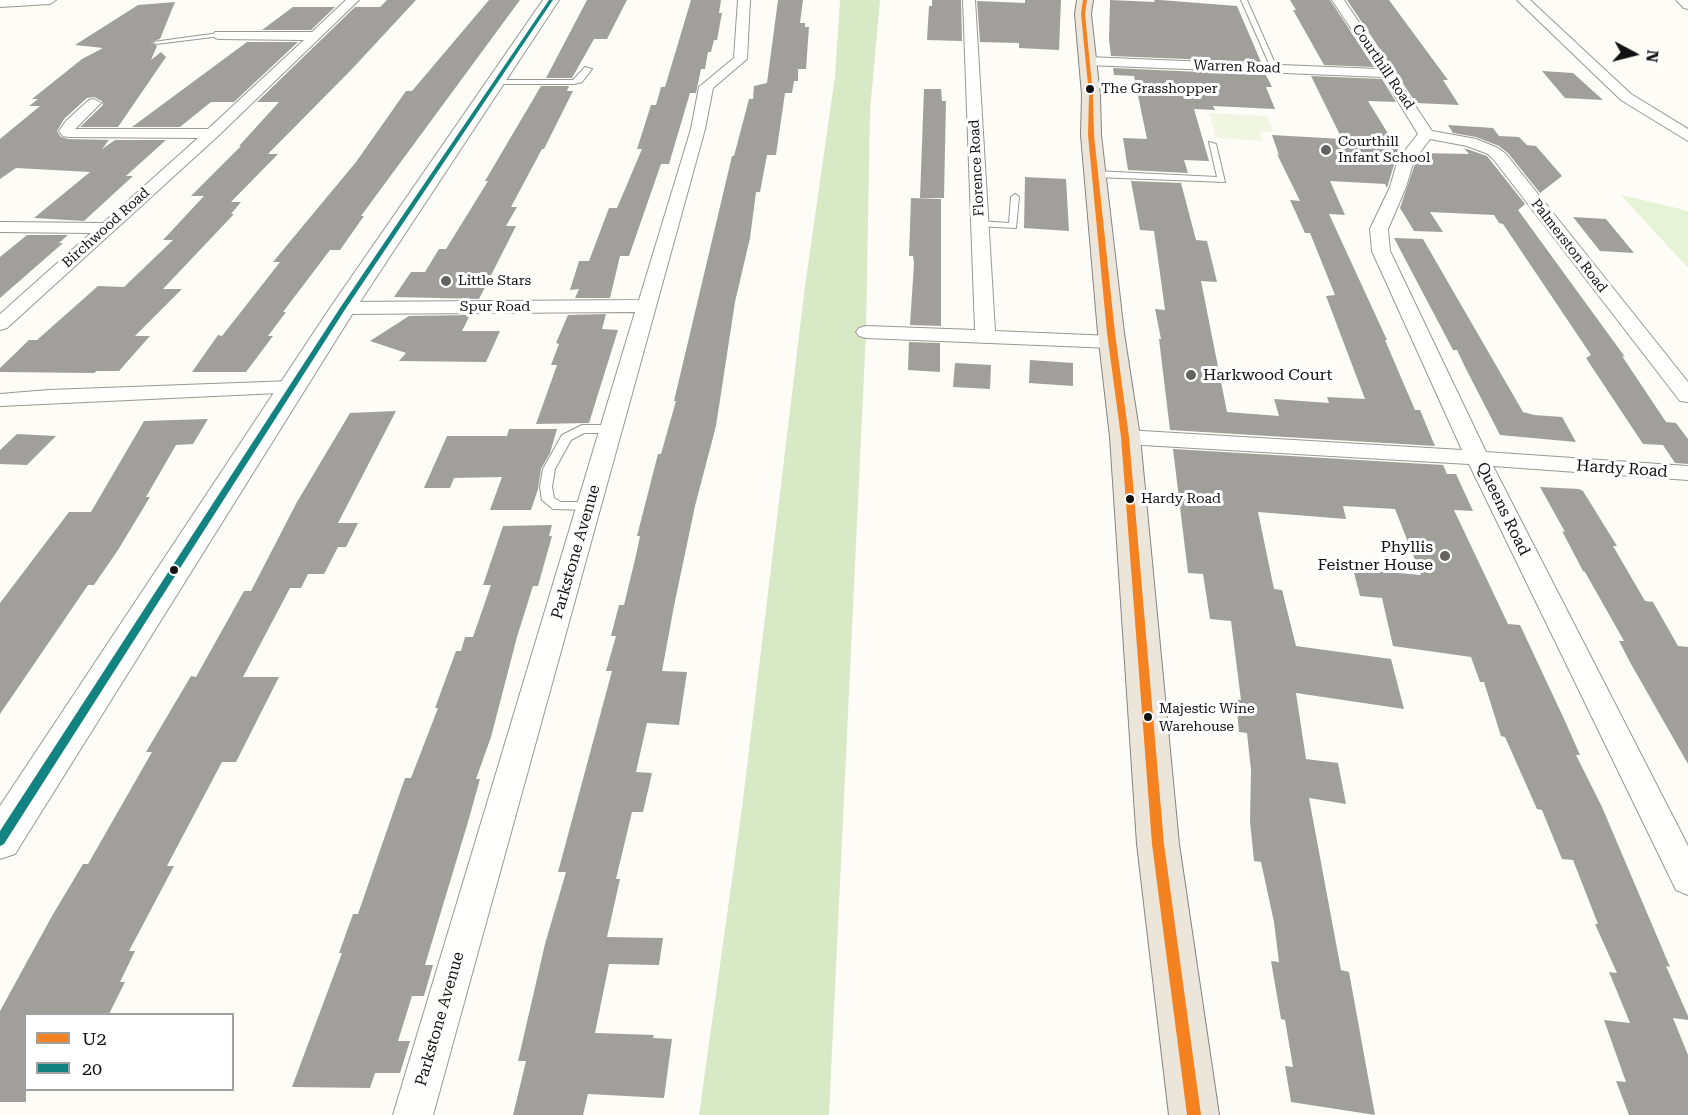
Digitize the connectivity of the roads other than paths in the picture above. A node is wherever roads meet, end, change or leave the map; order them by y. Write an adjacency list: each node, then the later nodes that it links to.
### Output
1 (50, 0): 11 (street)
2 (353, 0): 14 (street, Birchwood Road)
3 (551, 0): 20 (street)
4 (744, 0): 31 (street, Parkstone Avenue)
5 (969, 0): 28 (street, Florence Road)
6 (1085, 0): 16 (highway)
7 (1244, 0): 17 (lane)
8 (1338, 0): 19 (street, Courthill Road)
9 (1523, 0): 24 (street)
10 (1682, 0): 12 (street)
11 (0, 3)
12 (1688, 5)
13 (219, 35): 14 (street); 15 (lane)
14 (315, 36): 22 (street, Birchwood Road)
15 (156, 42)
16 (1087, 61): 17 (street, Warren Road); 26 (highway)
17 (1275, 68): 19 (street, Warren Road)
18 (588, 69): 20 (lane)
19 (1388, 73): 23 (street, Courthill Road)
20 (497, 82): 32 (street)
21 (94, 103): 22 (street)
22 (212, 134): 30 (street, Birchwood Road)
23 (1425, 134): 38 (street, Palmerston Road); 42 (street, Queens Road)
24 (1688, 136)
25 (1212, 144): 26 (lane)
26 (1095, 174): 36 (highway)
27 (1016, 196): 28 (lane)
28 (979, 224): 35 (street, Florence Road)
29 (0, 227): 30 (street)
30 (105, 228): 33 (street, Birchwood Road)
31 (647, 306): 32 (street, Spur Road); 40 (street, Parkstone Avenue)
32 (343, 308): 37 (street)
33 (0, 324)
34 (866, 332): 35 (street)
35 (985, 336): 36 (street)
36 (1112, 342): 41 (highway)
37 (292, 387): 39 (street); 45 (street)
38 (1688, 396)
39 (0, 400)
40 (611, 429): 44 (street, Parkstone Avenue); 44 (lane)
41 (1125, 437): 42 (street, Hardy Road); 48 (highway)
42 (1478, 459): 43 (street, Hardy Road); 46 (street, Queens Road)
43 (1688, 473)
44 (589, 506): 47 (street, Parkstone Avenue)
45 (0, 842)
46 (1688, 880)
47 (413, 1115)
48 (1194, 1115)

